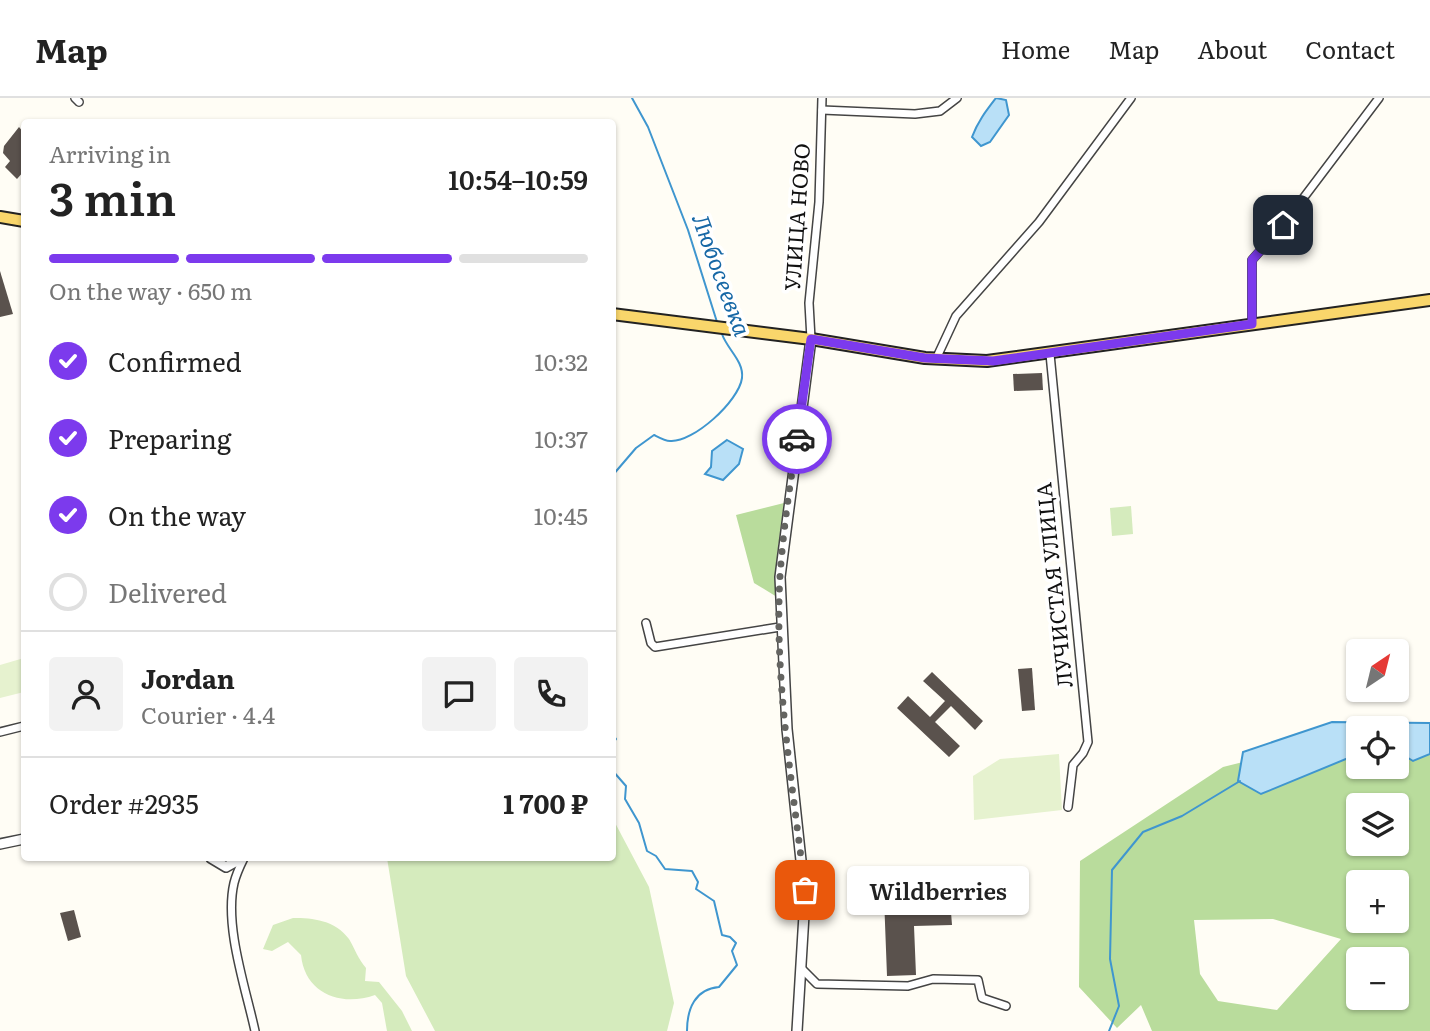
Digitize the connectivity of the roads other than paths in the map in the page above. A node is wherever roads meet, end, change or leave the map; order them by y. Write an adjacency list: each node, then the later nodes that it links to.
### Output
1 (822, 98): 5 (street, УЛИЦА НОВО)
2 (957, 98): 5 (street)
3 (1132, 98): 13 (street)
4 (1379, 98): 10 (street)
5 (821, 110): 11 (street, УЛИЦА НОВО)
6 (0, 217): 7 (main road)
7 (21, 220)
8 (1430, 300): 10 (main road)
9 (616, 314): 11 (main road)
10 (1252, 324): 12 (main road)
11 (811, 339): 13 (main road); 15 (street)
12 (1050, 354): 13 (main road); 18 (street, ЛУЧИСТАЯ УЛИЦА)
13 (936, 359)
14 (646, 622): 15 (street)
15 (780, 626): 26 (street)
16 (21, 727): 17 (street)
17 (0, 732)
18 (1068, 807)
19 (21, 840): 20 (street)
20 (0, 844)
21 (216, 861): 24 (street)
22 (237, 861): 24 (street)
23 (242, 861): 25 (street)
24 (226, 867): 25 (street)
25 (233, 885): 28 (street)
26 (802, 969): 27 (street); 29 (street)
27 (1006, 1006)
28 (255, 1031)
29 (797, 1031)

